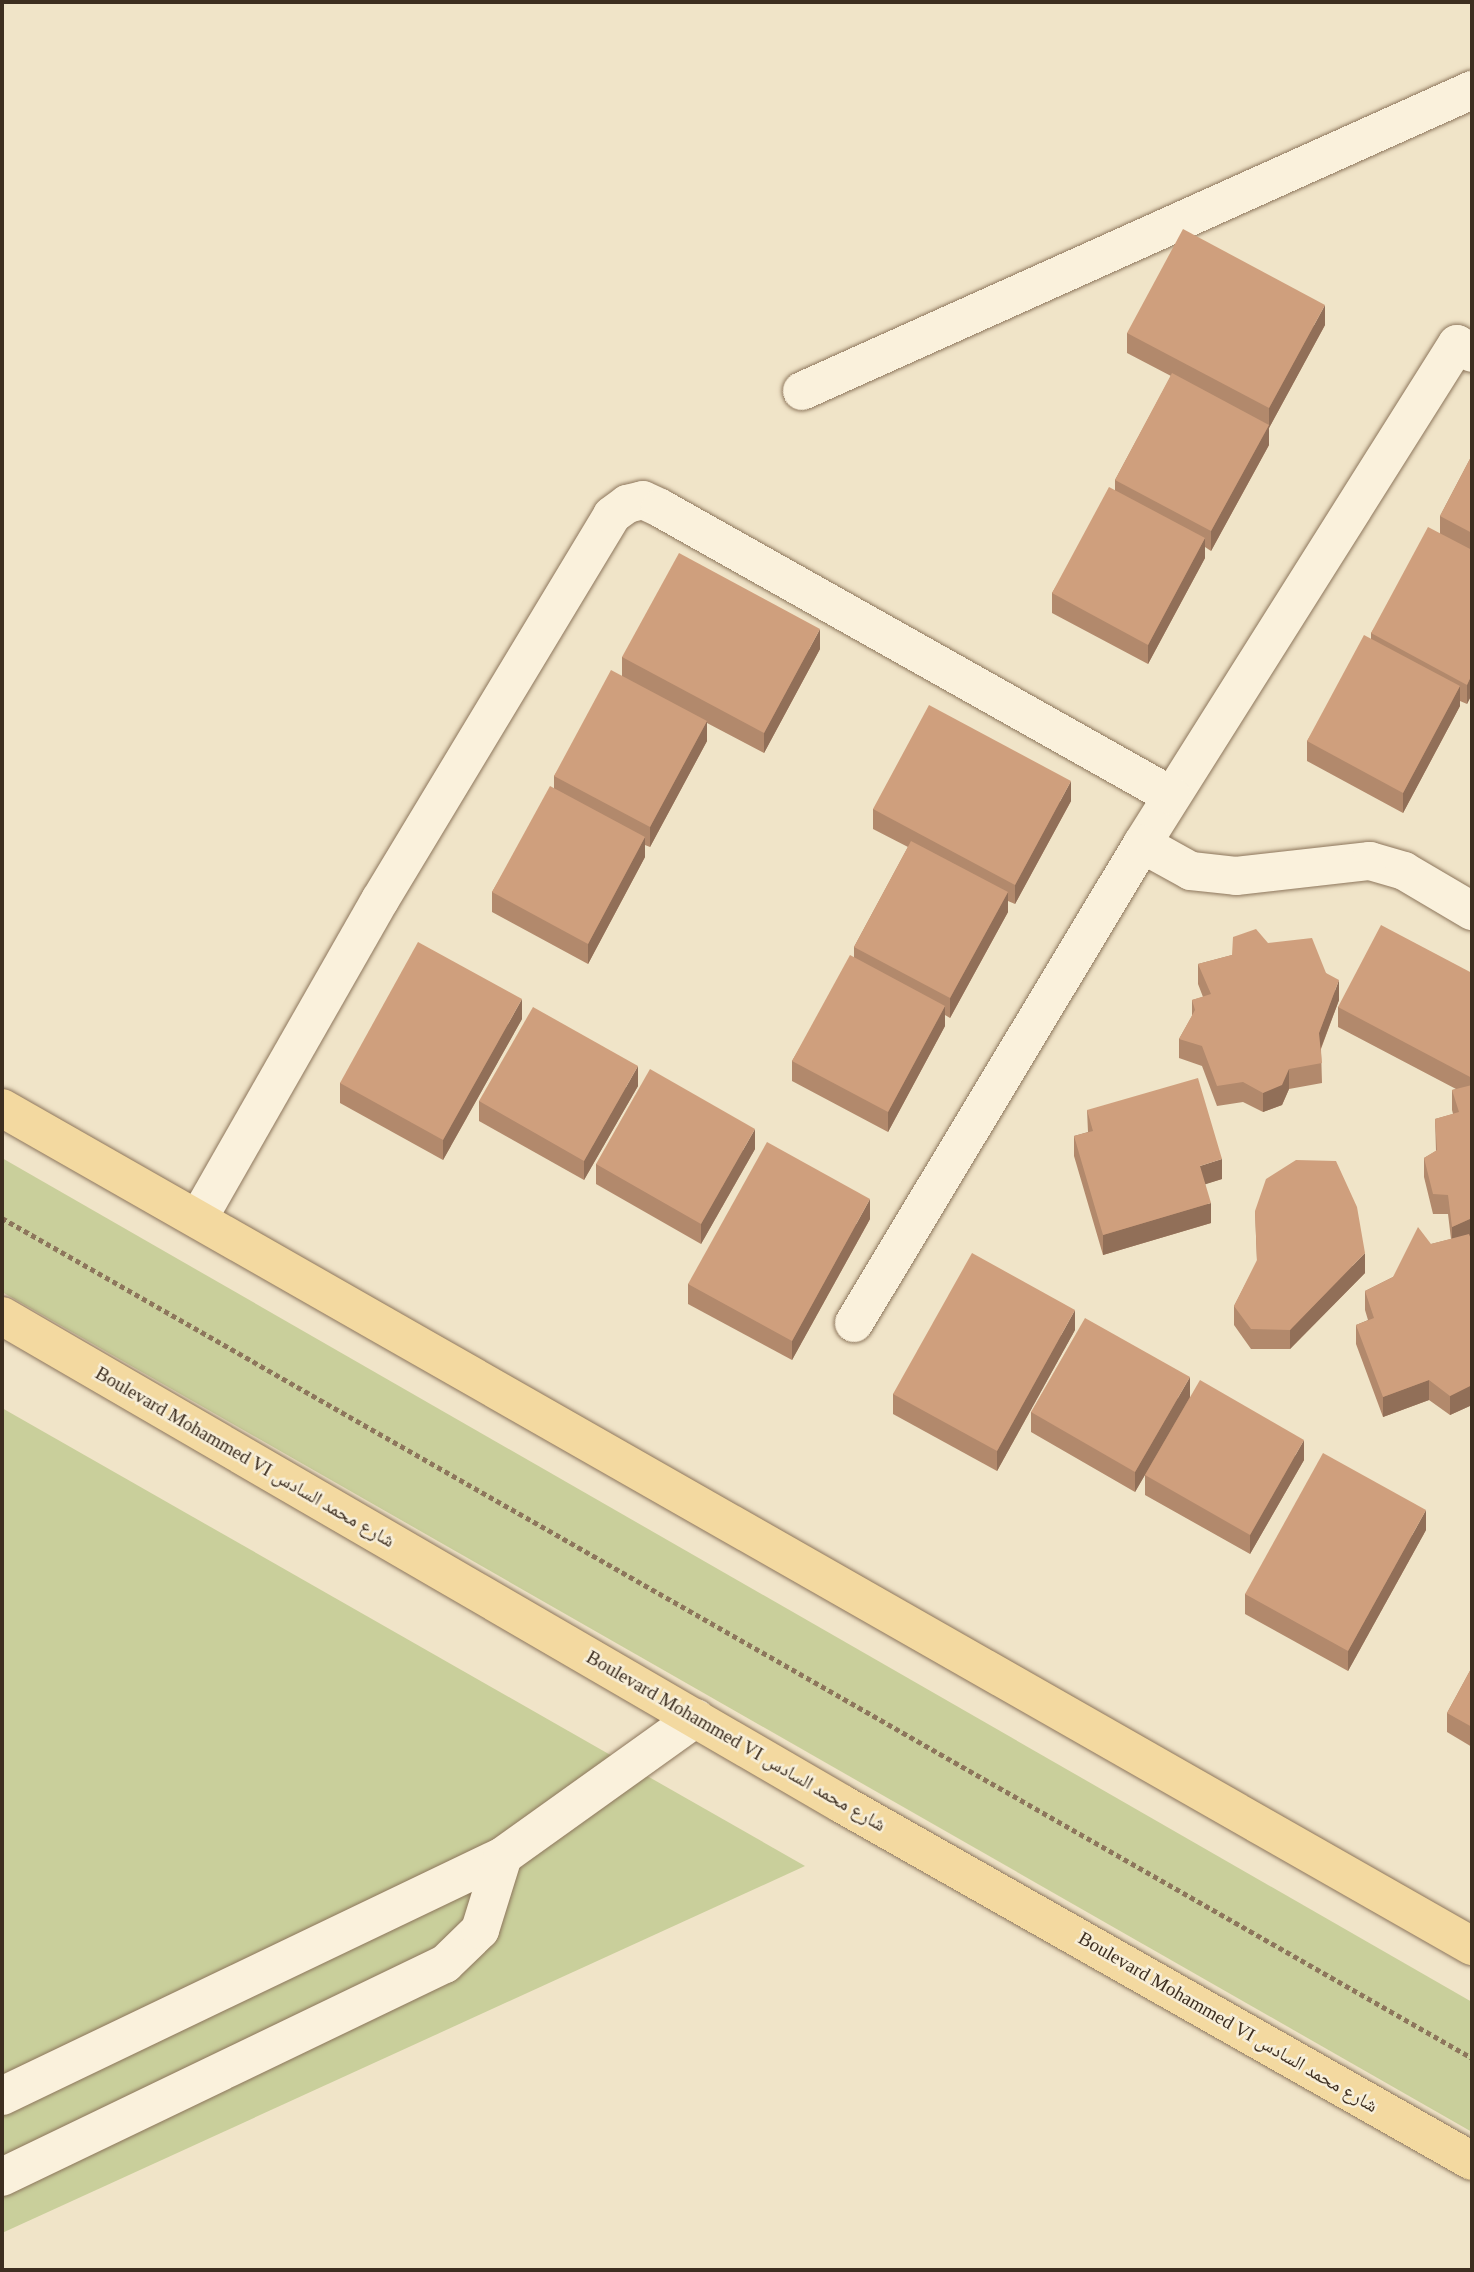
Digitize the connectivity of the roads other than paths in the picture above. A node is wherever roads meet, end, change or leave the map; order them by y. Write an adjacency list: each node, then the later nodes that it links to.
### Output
1 (1472, 90): 3 (street)
2 (1472, 353): 4 (street)
3 (803, 391)
4 (1172, 796): 5 (street); 8 (street)
5 (1142, 844): 6 (street); 10 (street)
6 (1472, 911)
7 (2, 1108): 8 (main road)
8 (198, 1219): 13 (main road)
9 (2, 1317): 11 (main road, Boulevard Mohammed VI شارع محمد السادس)
10 (854, 1323)
11 (696, 1718): 12 (street); 15 (main road, Boulevard Mohammed VI شارع محمد السادس)
12 (503, 1856): 14 (street); 16 (street)
13 (1472, 1946)
14 (2, 2096)
15 (1472, 2161)
16 (2, 2177)

